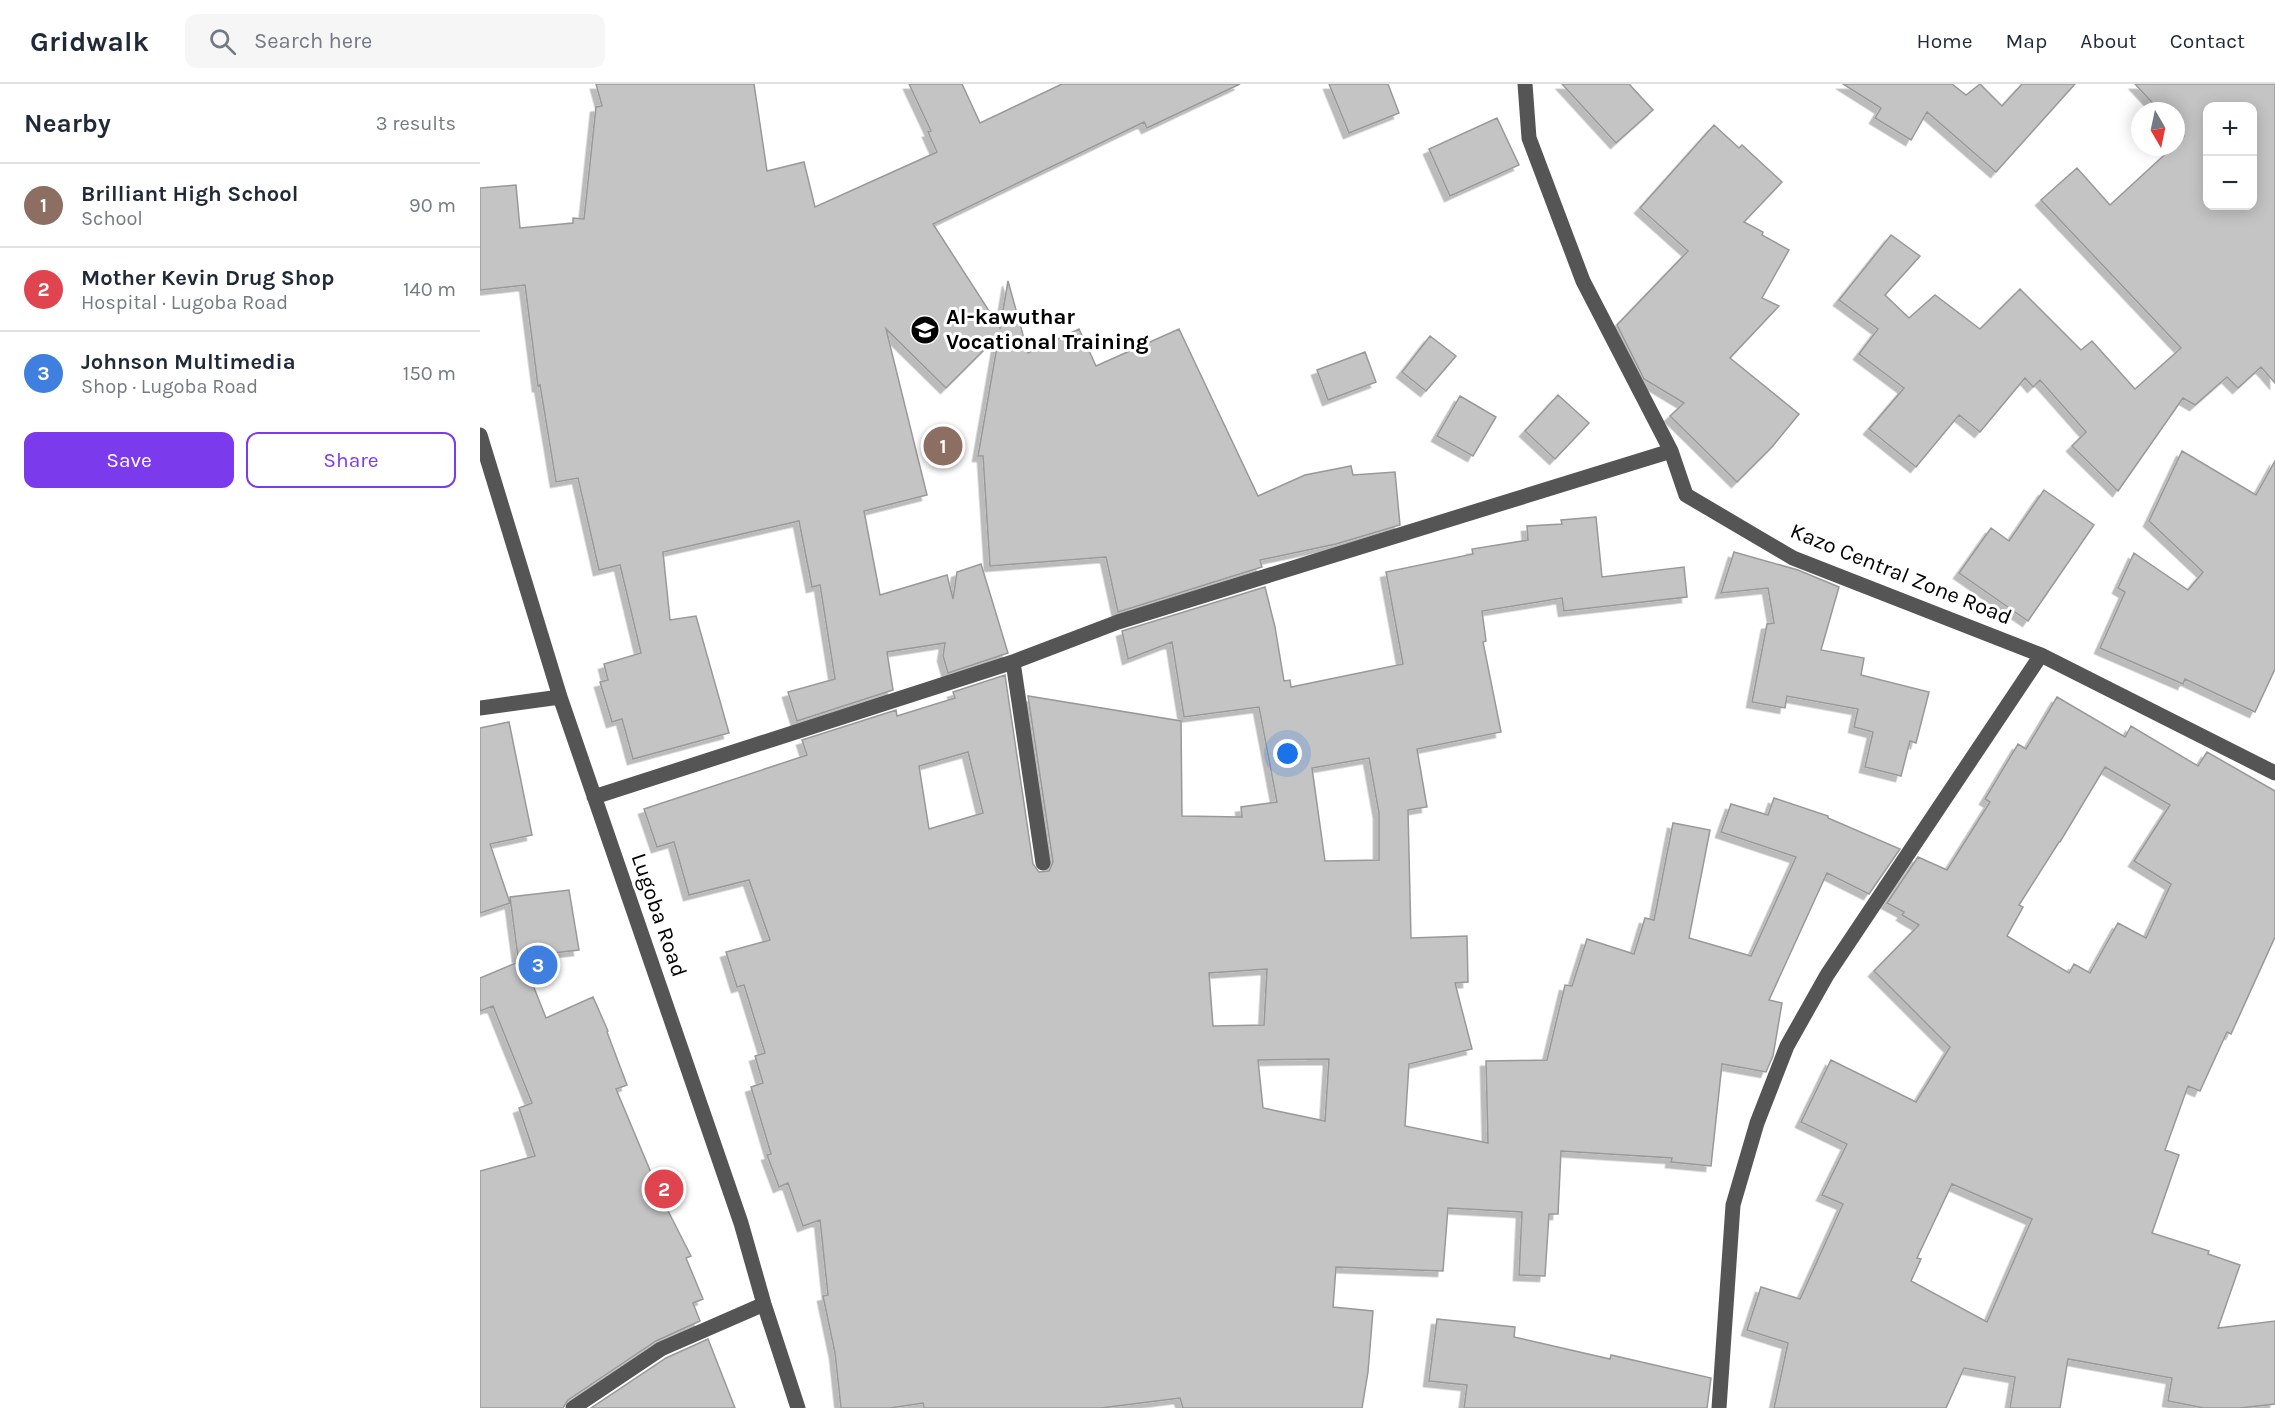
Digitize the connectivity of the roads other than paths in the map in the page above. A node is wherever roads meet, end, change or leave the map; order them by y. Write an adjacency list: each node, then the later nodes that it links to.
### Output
1 (1525, 84): 3 (street, Kazo Central Zone Road)
2 (480, 435): 6 (street, Lugoba Road)
3 (1671, 451): 4 (street, Kazo Central Zone Road); 5 (street)
4 (2041, 655): 8 (street, Kazo Central Zone Road); 14 (street)
5 (1013, 662): 9 (street); 10 (street)
6 (560, 697): 7 (street); 9 (street, Lugoba Road)
7 (480, 708)
8 (2275, 773)
9 (594, 797): 11 (street, Lugoba Road)
10 (1043, 863)
11 (764, 1304): 12 (street); 13 (street, Lugoba Road)
12 (573, 1408)
13 (798, 1408)
14 (1719, 1408)

